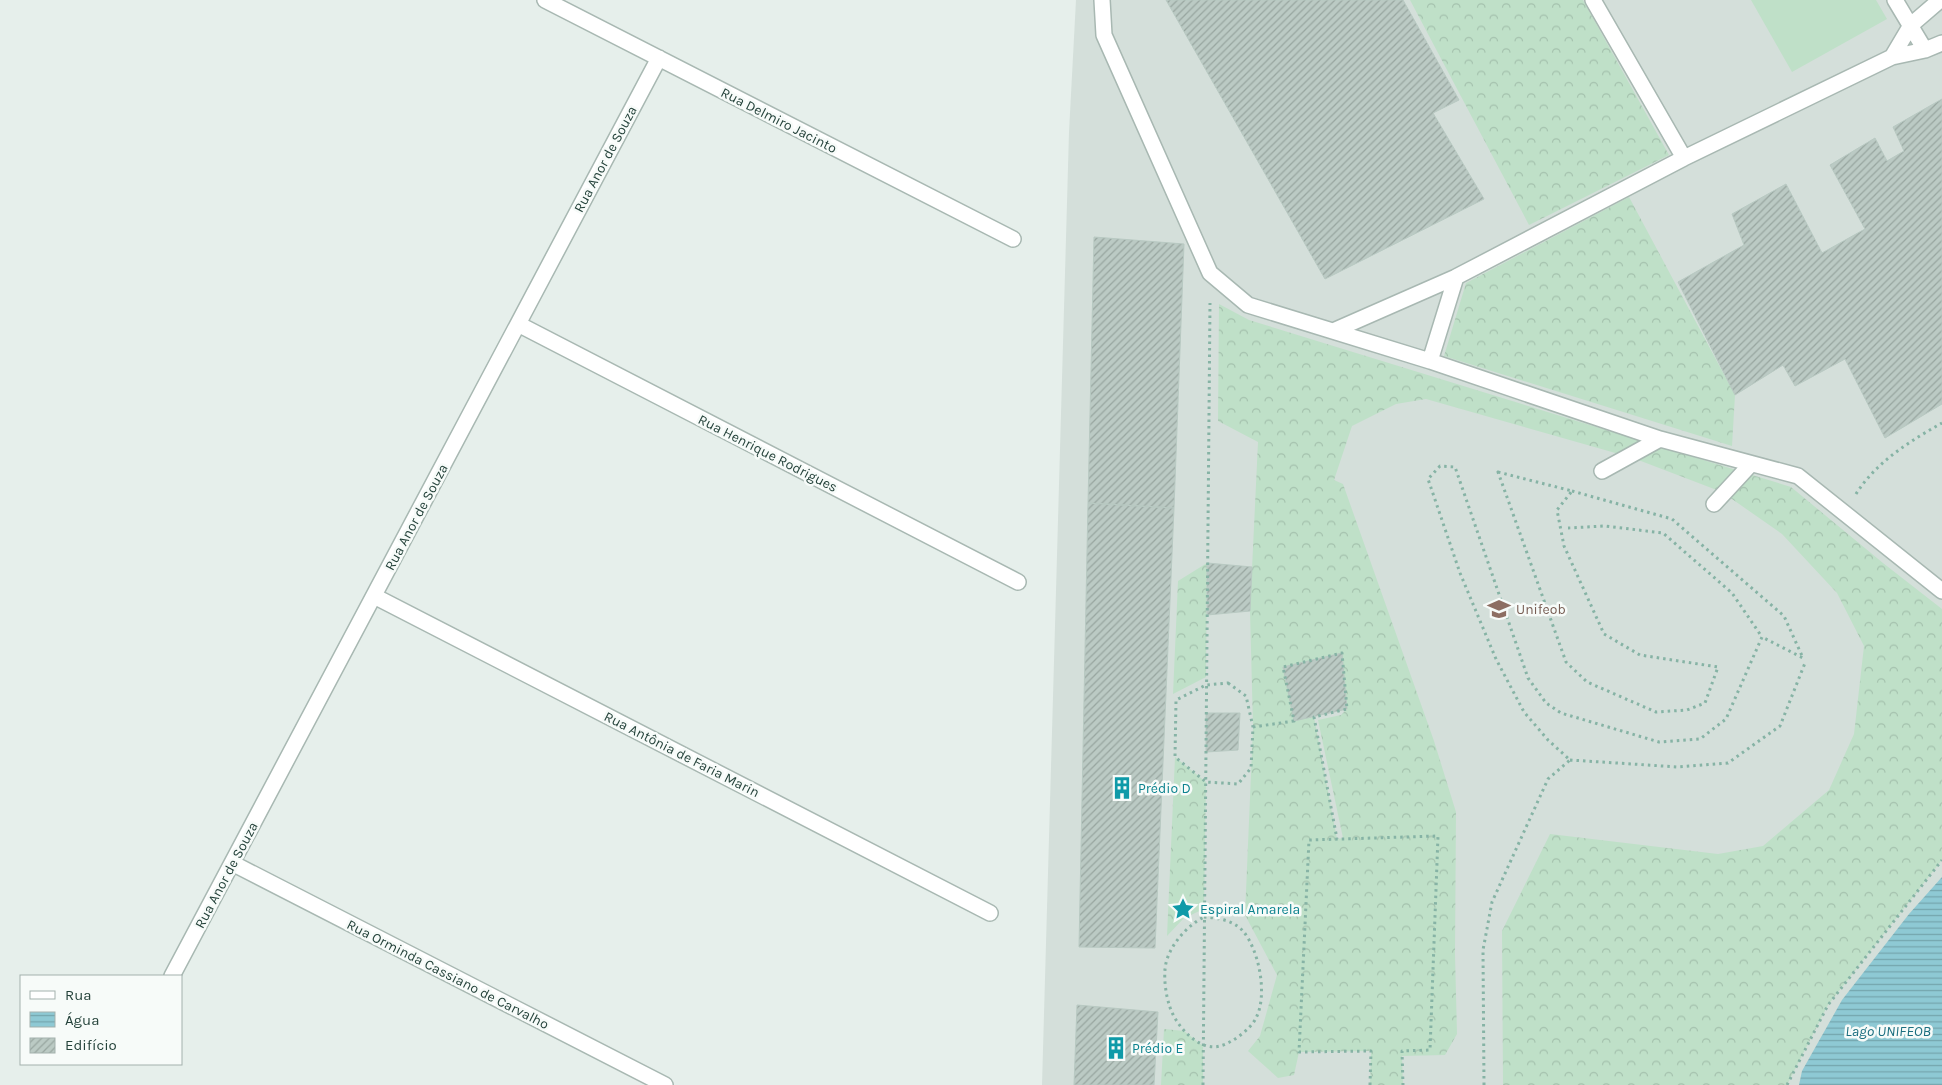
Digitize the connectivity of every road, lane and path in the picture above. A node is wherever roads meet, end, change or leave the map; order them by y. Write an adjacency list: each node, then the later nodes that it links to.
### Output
1 (545, 0): 10 (street, Rua Delmiro Jacinto)
2 (1102, 0): 13 (street)
3 (1593, 0): 11 (street)
4 (1895, 0): 6 (street)
5 (1940, 0): 6 (street)
6 (1911, 25): 8 (street); 9 (street)
7 (1942, 43): 8 (street)
8 (1925, 50): 9 (street)
9 (1892, 57): 11 (street)
10 (659, 58): 12 (street, Rua Delmiro Jacinto); 15 (street, Rua Anor de Souza)
11 (1684, 158): 14 (street)
12 (1013, 239)
13 (1210, 273): 16 (street); 31 (path)
14 (1456, 277): 16 (street); 17 (street)
15 (518, 324): 26 (street, Rua Henrique Rodrigues); 28 (street, Rua Anor de Souza)
16 (1333, 331): 17 (street)
17 (1430, 361): 19 (street)
18 (1942, 423): 24 (path)
19 (1660, 439): 20 (street); 21 (street)
20 (1751, 464): 23 (street); 24 (street)
21 (1602, 472)
22 (1572, 491): 22 (path); 29 (path)
23 (1714, 504)
24 (1843, 513): 27 (street)
25 (1568, 528): 29 (path)
26 (1018, 582)
27 (1942, 591)
28 (374, 596): 37 (street, Rua Anor de Souza); 38 (street, Rua Antônia de Faria Marin)
29 (1762, 637): 33 (path)
30 (1805, 663): 33 (path)
31 (1206, 685): 32 (path); 34 (path); 34 (path)
32 (1253, 727): 34 (path); 35 (path)
33 (1570, 760): 46 (path)
34 (1206, 782): 39 (path)
35 (1337, 839): 44 (path); 45 (path)
36 (1942, 860): 47 (path)
37 (232, 863): 40 (street, Rua Anor de Souza); 42 (street, Rua Orminda Cassiano de Carvalho)
38 (990, 912)
39 (1204, 917): 41 (path); 41 (path); 41 (path)
40 (173, 975)
41 (1203, 1046): 43 (path)
42 (665, 1085)
43 (1203, 1085)
44 (1370, 1085)
45 (1403, 1085)
46 (1484, 1085)
47 (1787, 1085)

